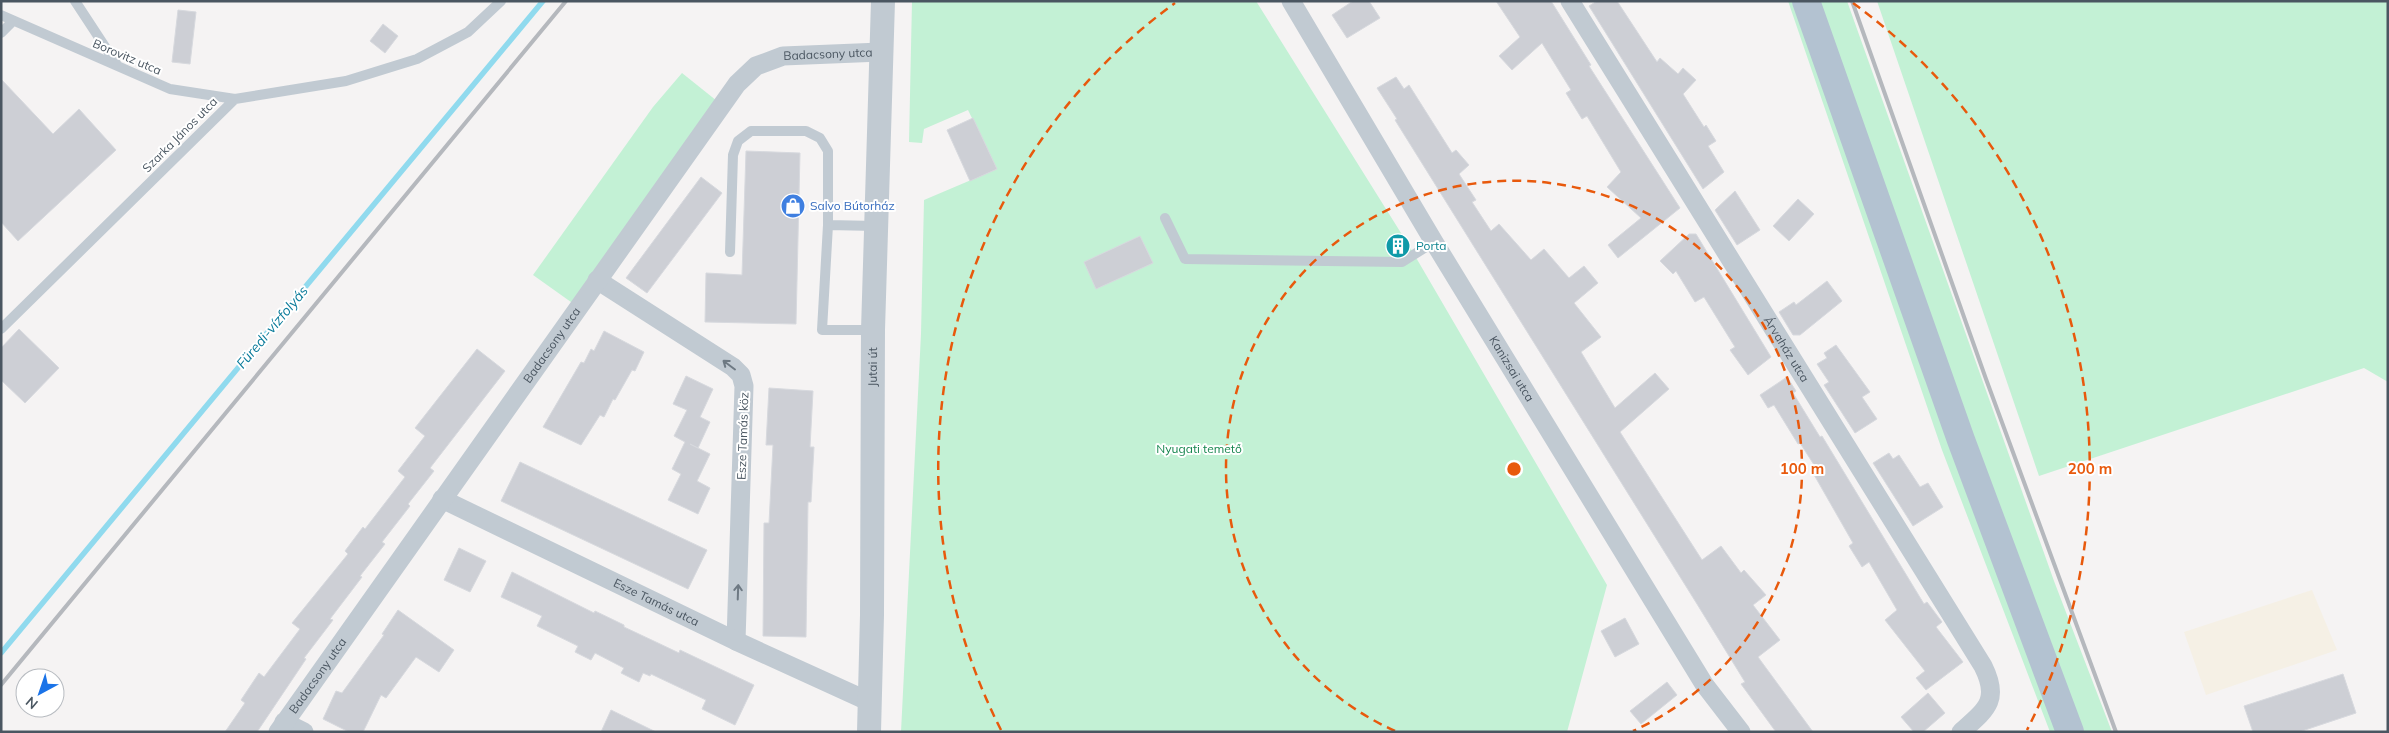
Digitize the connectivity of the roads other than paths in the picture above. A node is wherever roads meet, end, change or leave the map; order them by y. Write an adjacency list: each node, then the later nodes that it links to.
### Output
1 (75, 1): 11 (lane)
2 (501, 1): 12 (lane, Szarka János utca)
3 (883, 1): 10 (street, Jutai út)
4 (1570, 1): 28 (street, Árvaház utca)
5 (1806, 1): 29 (main road)
6 (1296, 3): 16 (street, Kanizsai utca)
7 (1, 15): 8 (lane, Borovitz utca)
8 (13, 21): 9 (lane); 11 (lane, Borovitz utca)
9 (1, 33)
10 (881, 52): 15 (street, Jutai út); 18 (street, Badacsony utca)
11 (118, 66): 12 (lane, Borovitz utca)
12 (235, 99): 19 (lane, Szarka János utca)
13 (1165, 218): 16 (lane)
14 (828, 225): 15 (lane); 17 (lane); 20 (lane)
15 (876, 226): 20 (street, Jutai út)
16 (1434, 242): 27 (street, Kanizsai utca)
17 (730, 252)
18 (596, 280): 21 (street, Badacsony utca); 22 (street, Esze Tamás köz, one-way to 18)
19 (1, 329)
20 (873, 330): 23 (street, Jutai út)
21 (442, 499): 22 (street, Esze Tamás utca); 24 (street, Badacsony utca)
22 (736, 641): 23 (street, Esze Tamás utca)
23 (870, 702): 26 (street, Jutai út)
24 (281, 727): 25 (street)
25 (304, 732)
26 (869, 732)
27 (1740, 732)
28 (1961, 732)
29 (2070, 732)

